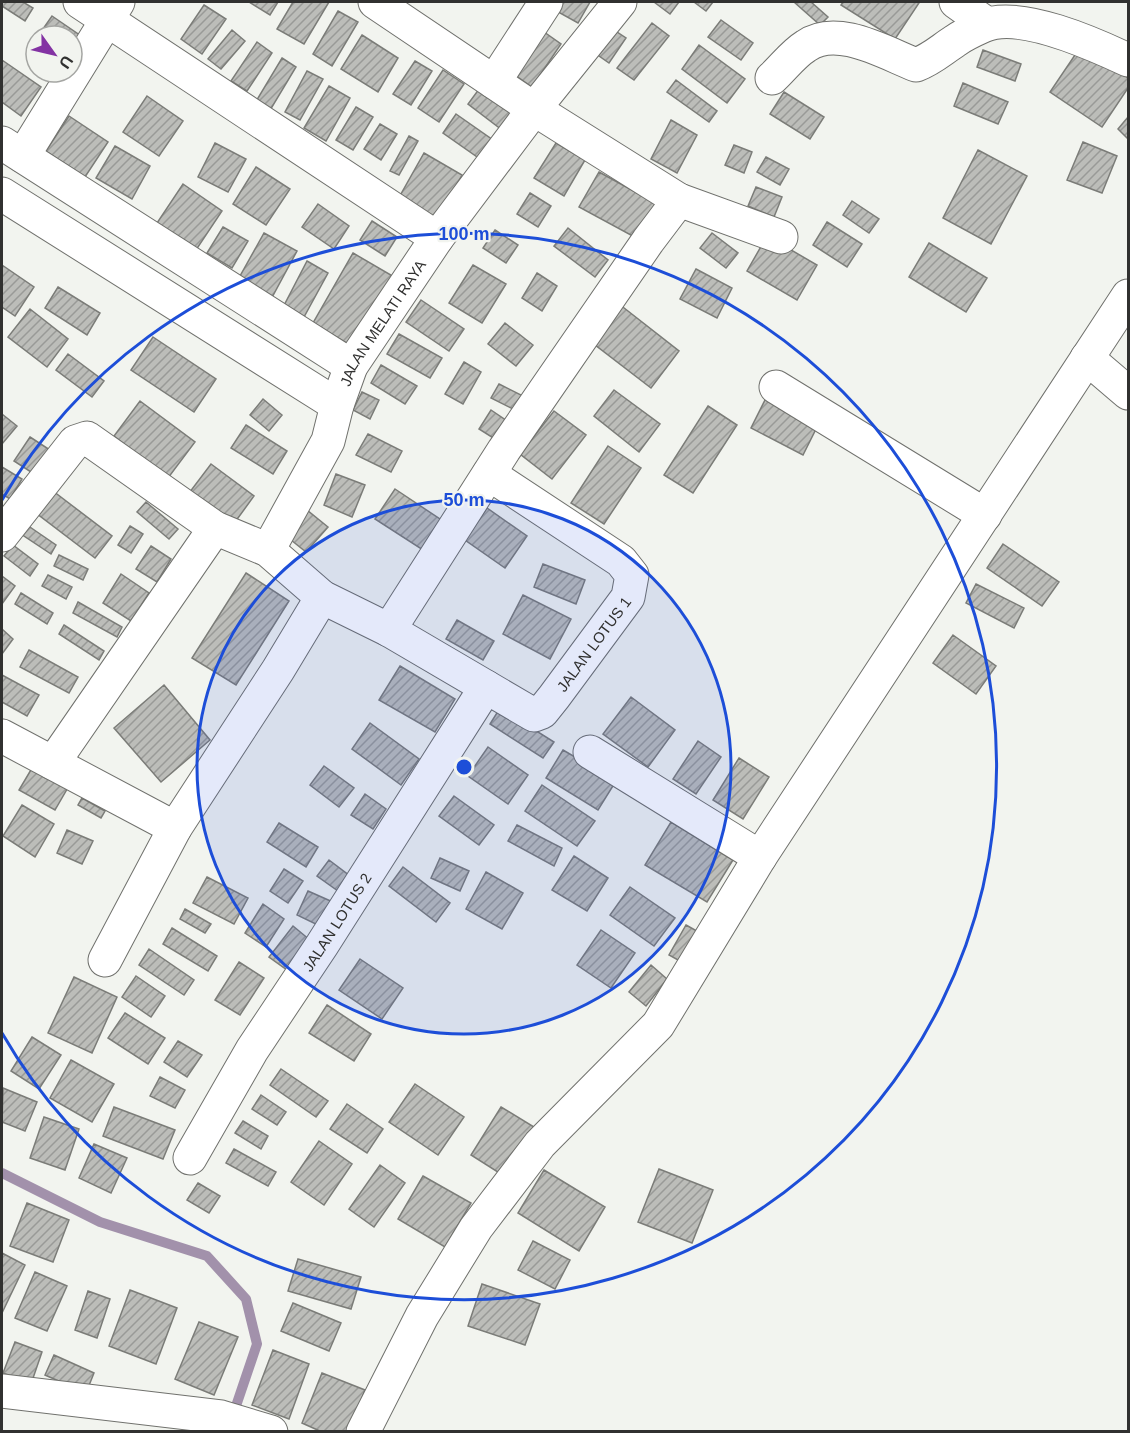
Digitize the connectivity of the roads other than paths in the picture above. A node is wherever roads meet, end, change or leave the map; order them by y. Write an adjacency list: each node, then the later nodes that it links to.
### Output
1 (80, 2): 6 (street)
2 (375, 2): 10 (street)
3 (546, 2): 10 (street)
4 (620, 2): 11 (street, JALAN MELATI RAYA)
5 (956, 2): 7 (street)
6 (113, 11): 12 (street); 17 (street)
7 (987, 24): 8 (street); 9 (street)
8 (1128, 60)
9 (772, 78)
10 (494, 82): 11 (street)
11 (534, 109): 14 (street); 17 (street, JALAN MELATI RAYA)
12 (12, 149): 15 (street)
13 (2, 194): 18 (street)
14 (679, 200): 16 (street); 25 (street)
15 (103, 207): 18 (street); 21 (street)
16 (781, 237)
17 (437, 238): 21 (street, JALAN MELATI RAYA)
18 (79, 243): 24 (street)
19 (1128, 296): 20 (street)
20 (1087, 358): 23 (street); 26 (street)
21 (351, 366): 24 (street, JALAN MELATI RAYA)
22 (776, 387): 26 (street)
23 (1128, 393)
24 (337, 405): 29 (street, JALAN MELATI RAYA)
25 (489, 474): 31 (street); 32 (street, JALAN LOTUS 1)
26 (985, 515): 37 (street)
27 (215, 528): 28 (street); 29 (street); 35 (street)
28 (2, 535)
29 (268, 550): 30 (street)
30 (322, 597): 31 (street); 36 (street)
31 (389, 630): 32 (street)
32 (486, 687): 39 (street, JALAN LOTUS 2)
33 (2, 736): 35 (street)
34 (590, 752): 37 (street)
35 (53, 763): 36 (street)
36 (176, 828): 38 (street)
37 (760, 857): 42 (street)
38 (105, 960)
39 (190, 1158)
40 (2, 1392): 41 (street)
41 (265, 1430)
42 (363, 1431)

